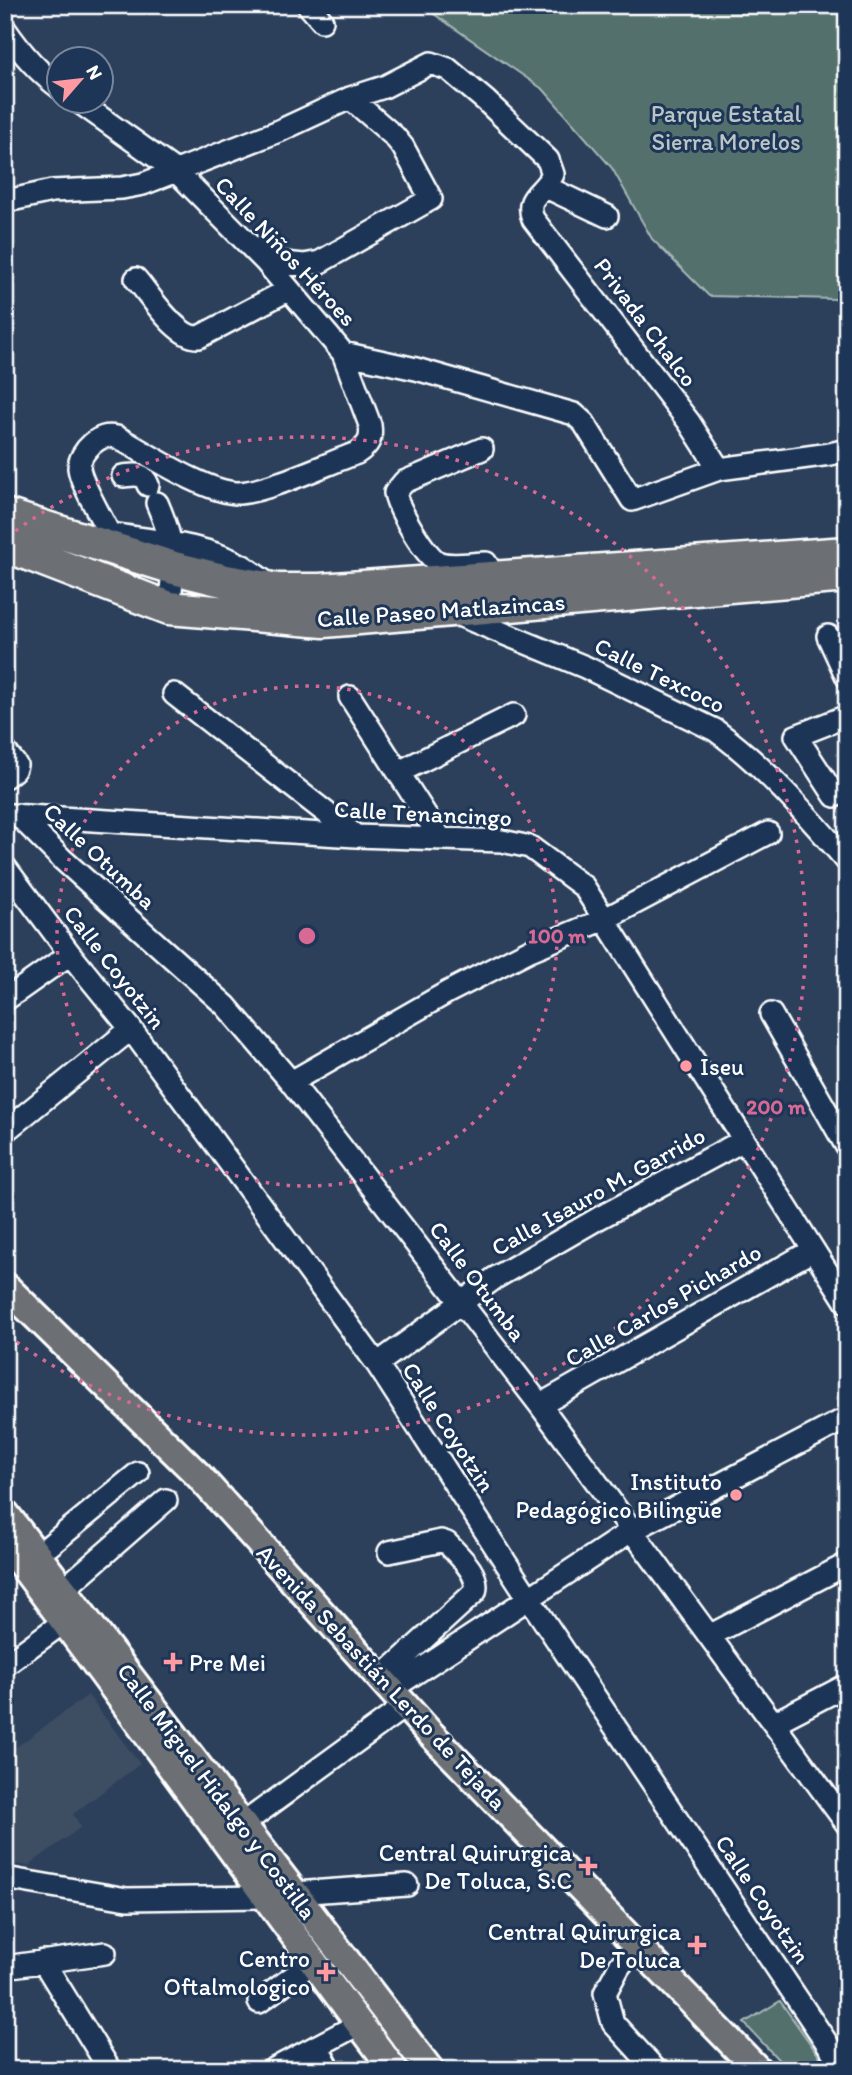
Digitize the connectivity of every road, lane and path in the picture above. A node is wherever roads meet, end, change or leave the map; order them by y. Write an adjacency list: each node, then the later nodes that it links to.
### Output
1 (5, 29): 2 (street)
2 (46, 78)
3 (349, 98): 5 (street); 6 (street); 9 (street)
4 (99, 116): 5 (street, Calle Niños Héroes)
5 (177, 172): 7 (street); 9 (street, Calle Niños Héroes)
6 (549, 181): 8 (street); 15 (street, Privada Chalco)
7 (16, 199)
8 (607, 216)
9 (265, 261): 11 (street, Calle Niños Héroes)
10 (136, 279): 11 (street)
11 (288, 290): 12 (street, Calle Niños Héroes)
12 (343, 353): 15 (street); 18 (street, Calle Niños Héroes)
13 (482, 449): 23 (street)
14 (847, 450): 15 (street)
15 (719, 469)
16 (123, 476): 21 (street)
17 (5, 515): 18 (highway, Calle Paseo Matlazincas)
18 (113, 542): 21 (highway, Calle Paseo Matlazincas)
19 (5, 545): 24 (highway, Calle Paseo Matlazincas)
20 (847, 553): 23 (highway, Calle Paseo Matlazincas)
21 (173, 556): 23 (highway, Calle Paseo Matlazincas); 24 (street)
22 (847, 576): 25 (highway, Calle Paseo Matlazincas)
23 (495, 578)
24 (169, 608): 25 (highway, Calle Paseo Matlazincas)
25 (449, 611): 36 (street, Calle Texcoco)
26 (828, 636): 27 (street)
27 (847, 677)
28 (174, 694): 39 (street)
29 (350, 697): 33 (street)
30 (514, 715): 33 (street)
31 (847, 716): 35 (street)
32 (5, 751): 34 (street)
33 (399, 772): 40 (street)
34 (5, 777)
35 (841, 794): 36 (street)
36 (803, 812): 41 (street, Calle Texcoco)
37 (11, 815): 39 (street, Calle Tenancingo); 48 (street, Calle Otumba)
38 (768, 833): 43 (street)
39 (356, 836): 40 (street, Calle Tenancingo)
40 (441, 839): 43 (street, Calle Tenancingo)
41 (847, 861)
42 (5, 867): 44 (street, Calle Coyotzin)
43 (605, 919): 48 (street); 50 (street, Calle Tenancingo)
44 (70, 954): 45 (street); 47 (street, Calle Coyotzin)
45 (5, 1000)
46 (771, 1014): 51 (street)
47 (131, 1030): 49 (street); 56 (street, Calle Coyotzin)
48 (291, 1082): 54 (street, Calle Otumba)
49 (5, 1132)
50 (744, 1140): 52 (street, Calle Tenancingo); 54 (street, Calle Isauro M. Garrido)
51 (847, 1147)
52 (813, 1250): 55 (street, Calle Tenancingo); 57 (street, Calle Carlos Pichardo)
53 (5, 1286): 73 (main road, Avenida Sebastián Lerdo de Tejada)
54 (462, 1302): 56 (street, Calle Isauro M. Garrido); 57 (street, Calle Otumba)
55 (847, 1303)
56 (377, 1364): 68 (street, Calle Coyotzin)
57 (540, 1405): 62 (street, Calle Otumba)
58 (847, 1418): 62 (street)
59 (138, 1473): 65 (street)
60 (166, 1500): 67 (street)
61 (5, 1513): 65 (main road, Calle Miguel Hidalgo y Costilla)
62 (631, 1531): 68 (street); 70 (street, Calle Otumba)
63 (5, 1543): 69 (main road, Calle Miguel Hidalgo y Costilla)
64 (389, 1552): 73 (street)
65 (37, 1555): 67 (main road, Calle Miguel Hidalgo y Costilla)
66 (847, 1564): 70 (street)
67 (64, 1590): 76 (main road, Calle Miguel Hidalgo y Costilla)
68 (528, 1597): 73 (street); 96 (street, Calle Coyotzin)
69 (65, 1621): 71 (street); 76 (main road, Calle Miguel Hidalgo y Costilla)
70 (709, 1636): 74 (street, Calle Otumba)
71 (5, 1665)
72 (847, 1685): 74 (street)
73 (391, 1692): 76 (street); 81 (main road, Avenida Sebastián Lerdo de Tejada)
74 (774, 1723): 75 (street, Calle Otumba)
75 (843, 1811)
76 (232, 1832): 79 (main road, Calle Miguel Hidalgo y Costilla); 80 (main road, Calle Miguel Hidalgo y Costilla)
77 (5, 1878): 80 (street)
78 (407, 1885): 79 (street)
79 (295, 1893): 93 (main road, Calle Miguel Hidalgo y Costilla)
80 (264, 1897): 84 (main road, Calle Miguel Hidalgo y Costilla)
81 (636, 1944): 94 (street); 95 (main road, Avenida Sebastián Lerdo de Tejada)
82 (105, 1953): 83 (street)
83 (43, 1961): 85 (street); 89 (street)
84 (313, 1962): 86 (street); 87 (main road, Calle Miguel Hidalgo y Costilla)
85 (5, 1967)
86 (259, 2002)
87 (359, 2024): 88 (street); 92 (main road, Calle Miguel Hidalgo y Costilla)
88 (317, 2046): 90 (street); 91 (street)
89 (110, 2070)
90 (272, 2070)
91 (330, 2070)
92 (394, 2070)
93 (429, 2070)
94 (656, 2070)
95 (758, 2070)
96 (845, 2070)

